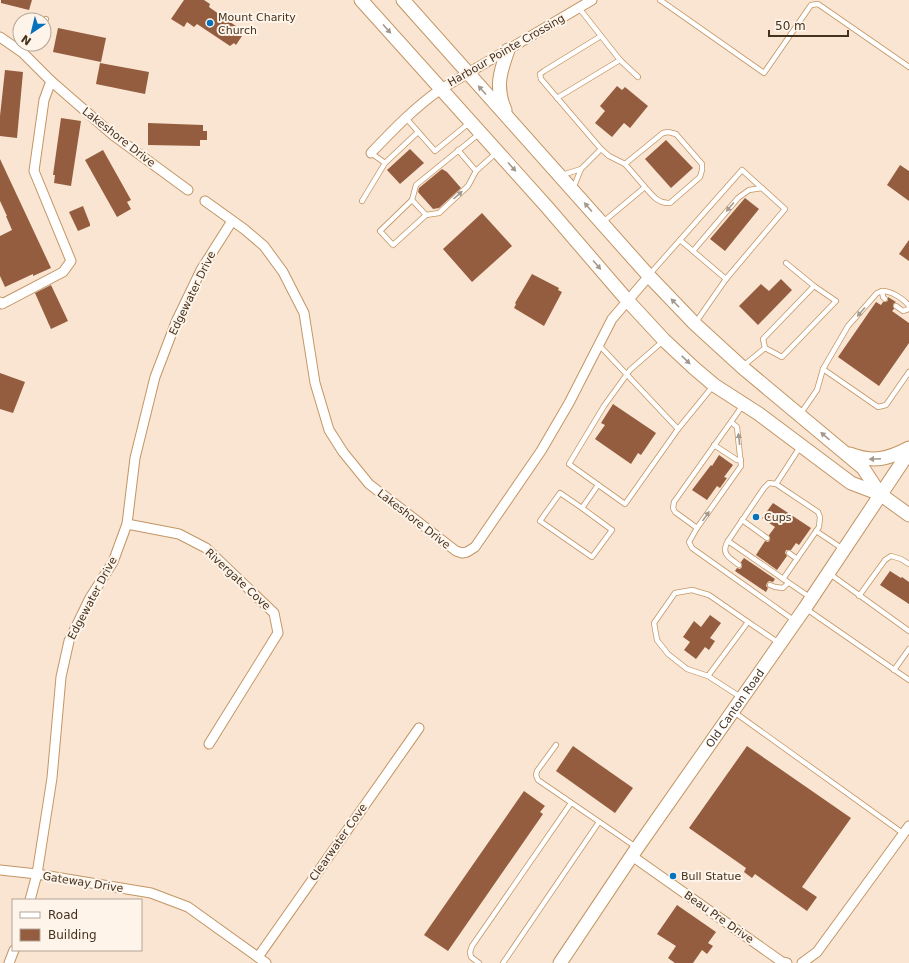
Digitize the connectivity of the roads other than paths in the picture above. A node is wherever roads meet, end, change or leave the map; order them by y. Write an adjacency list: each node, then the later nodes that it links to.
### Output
1 (361, 0): 15 (main road, one-way to 15)
2 (403, 0): 12 (main road)
3 (592, 0): 5 (street, Harbour Pointe Crossing)
4 (660, 0): 11 (lane)
5 (579, 8): 6 (lane); 8 (street, Harbour Pointe Crossing)
6 (601, 36): 10 (lane); 16 (lane)
7 (0, 37): 9 (street, Lakeshore Drive)
8 (508, 50): 12 (street, Harbour Pointe Crossing); 18 (main road)
9 (23, 53): 14 (street, Lakeshore Drive)
10 (620, 60): 13 (lane); 16 (lane)
11 (909, 67)
12 (468, 74): 15 (street, Harbour Pointe Crossing); 18 (main road, one-way to 12)
13 (638, 77)
14 (51, 81): 33 (street, Lakeshore Drive); 50 (street)
15 (441, 89): 17 (street, Harbour Pointe Crossing); 19 (main road)
16 (557, 98): 22 (lane)
17 (405, 118): 20 (lane); 25 (street, Harbour Pointe Crossing)
18 (510, 121): 30 (main road)
19 (470, 122): 20 (lane); 21 (main road)
20 (418, 132): 26 (lane)
21 (480, 132): 23 (lane); 24 (main road)
22 (601, 149): 27 (lane); 28 (lane)
23 (458, 150): 29 (lane); 35 (lane)
24 (498, 152): 29 (lane); 49 (main road, one-way to 49)
25 (371, 153): 26 (lane)
26 (385, 163): 37 (lane)
27 (625, 164): 31 (lane); 31 (lane)
28 (582, 169): 30 (lane); 34 (lane)
29 (476, 171): 38 (lane, one-way to 29)
30 (560, 176): 34 (main road)
31 (644, 187): 40 (lane)
32 (762, 188): 41 (lane); 42 (lane, one-way to 42); 45 (lane)
33 (188, 190)
34 (573, 190): 40 (main road, one-way to 34)
35 (412, 200): 38 (lane); 38 (lane)
36 (205, 201): 39 (street, Lakeshore Drive)
37 (362, 202)
38 (426, 216)
39 (232, 221): 56 (street, Lakeshore Drive); 79 (street, Edgewater Drive)
40 (602, 223): 44 (main road)
41 (680, 240): 42 (lane); 44 (lane)
42 (693, 251): 45 (lane)
43 (786, 263): 46 (lane)
44 (649, 276): 49 (street, Lakeshore Drive); 54 (main road, one-way to 44)
45 (726, 279): 54 (lane)
46 (814, 286): 57 (lane); 57 (lane)
47 (882, 291): 48 (lane); 52 (lane); 59 (lane, one-way to 59)
48 (885, 299)
49 (627, 300): 55 (main road); 56 (street, Lakeshore Drive)
50 (0, 302)
51 (896, 306): 53 (lane)
52 (909, 306)
53 (909, 309)
54 (695, 324): 58 (main road)
55 (664, 340): 61 (lane); 62 (main road, one-way to 62)
56 (599, 345): 61 (lane)
57 (765, 348): 58 (lane)
58 (742, 367): 64 (main road)
59 (823, 369): 60 (lane); 64 (lane)
60 (909, 372)
61 (627, 374): 66 (lane); 74 (lane)
62 (714, 385): 63 (main road); 66 (lane)
63 (744, 404): 65 (lane); 68 (main road)
64 (800, 415): 70 (main road, one-way to 64)
65 (731, 422): 67 (lane); 72 (lane, one-way to 65)
66 (678, 429): 74 (lane)
67 (714, 445): 72 (lane); 80 (lane)
68 (801, 445): 73 (lane); 75 (main road)
69 (909, 448): 70 (main road, one-way to 70)
70 (841, 450): 75 (main road)
71 (909, 452): 75 (main road, Old Canton Road)
72 (741, 460): 80 (lane, one-way to 72)
73 (776, 484): 78 (lane); 81 (lane)
74 (598, 485): 76 (lane)
75 (880, 494): 77 (main road); 84 (main road, Old Canton Road)
76 (582, 508): 76 (lane)
77 (909, 515)
78 (742, 520): 82 (lane); 83 (lane)
79 (127, 524): 106 (street, Rivergate Cove); 113 (street, Edgewater Drive)
80 (697, 528): 96 (lane)
81 (816, 532): 84 (lane); 86 (lane)
82 (767, 538)
83 (728, 541): 88 (lane); 90 (lane)
84 (844, 550): 89 (main road, Old Canton Road)
85 (789, 553): 86 (lane)
86 (797, 558): 90 (lane)
87 (909, 564): 93 (lane)
88 (739, 565)
89 (828, 573): 93 (lane); 94 (main road, Old Canton Road)
90 (783, 579): 91 (lane)
91 (788, 583): 92 (lane); 94 (lane)
92 (770, 586)
93 (859, 596): 97 (lane)
94 (808, 603): 96 (main road, Old Canton Road); 100 (lane)
95 (748, 622): 98 (lane); 101 (lane); 101 (lane)
96 (796, 622): 98 (main road, Old Canton Road)
97 (909, 631)
98 (780, 644): 103 (main road, Old Canton Road)
99 (909, 649): 100 (lane)
100 (894, 670): 102 (lane)
101 (708, 676): 103 (lane)
102 (909, 680)
103 (742, 698): 104 (main road, Old Canton Road)
104 (732, 711): 110 (lane); 111 (main road, Old Canton Road)
105 (418, 728): 116 (street, Clearwater Cove)
106 (209, 744)
107 (556, 744): 108 (lane)
108 (571, 803): 109 (lane); 119 (lane)
109 (599, 822): 111 (lane); 120 (lane)
110 (906, 830): 123 (street)
111 (635, 852): 121 (main road, Old Canton Road); 122 (street, Beau Pre Drive)
112 (0, 870): 113 (street, Gateway Drive)
113 (37, 874): 114 (street, Edgewater Drive); 116 (street, Gateway Drive)
114 (30, 899)
115 (14, 951): 117 (street)
116 (258, 957): 118 (street, Gateway Drive)
117 (10, 963)
118 (266, 963)
119 (479, 963)
120 (503, 963)
121 (560, 963)
122 (787, 963)
123 (802, 963)

